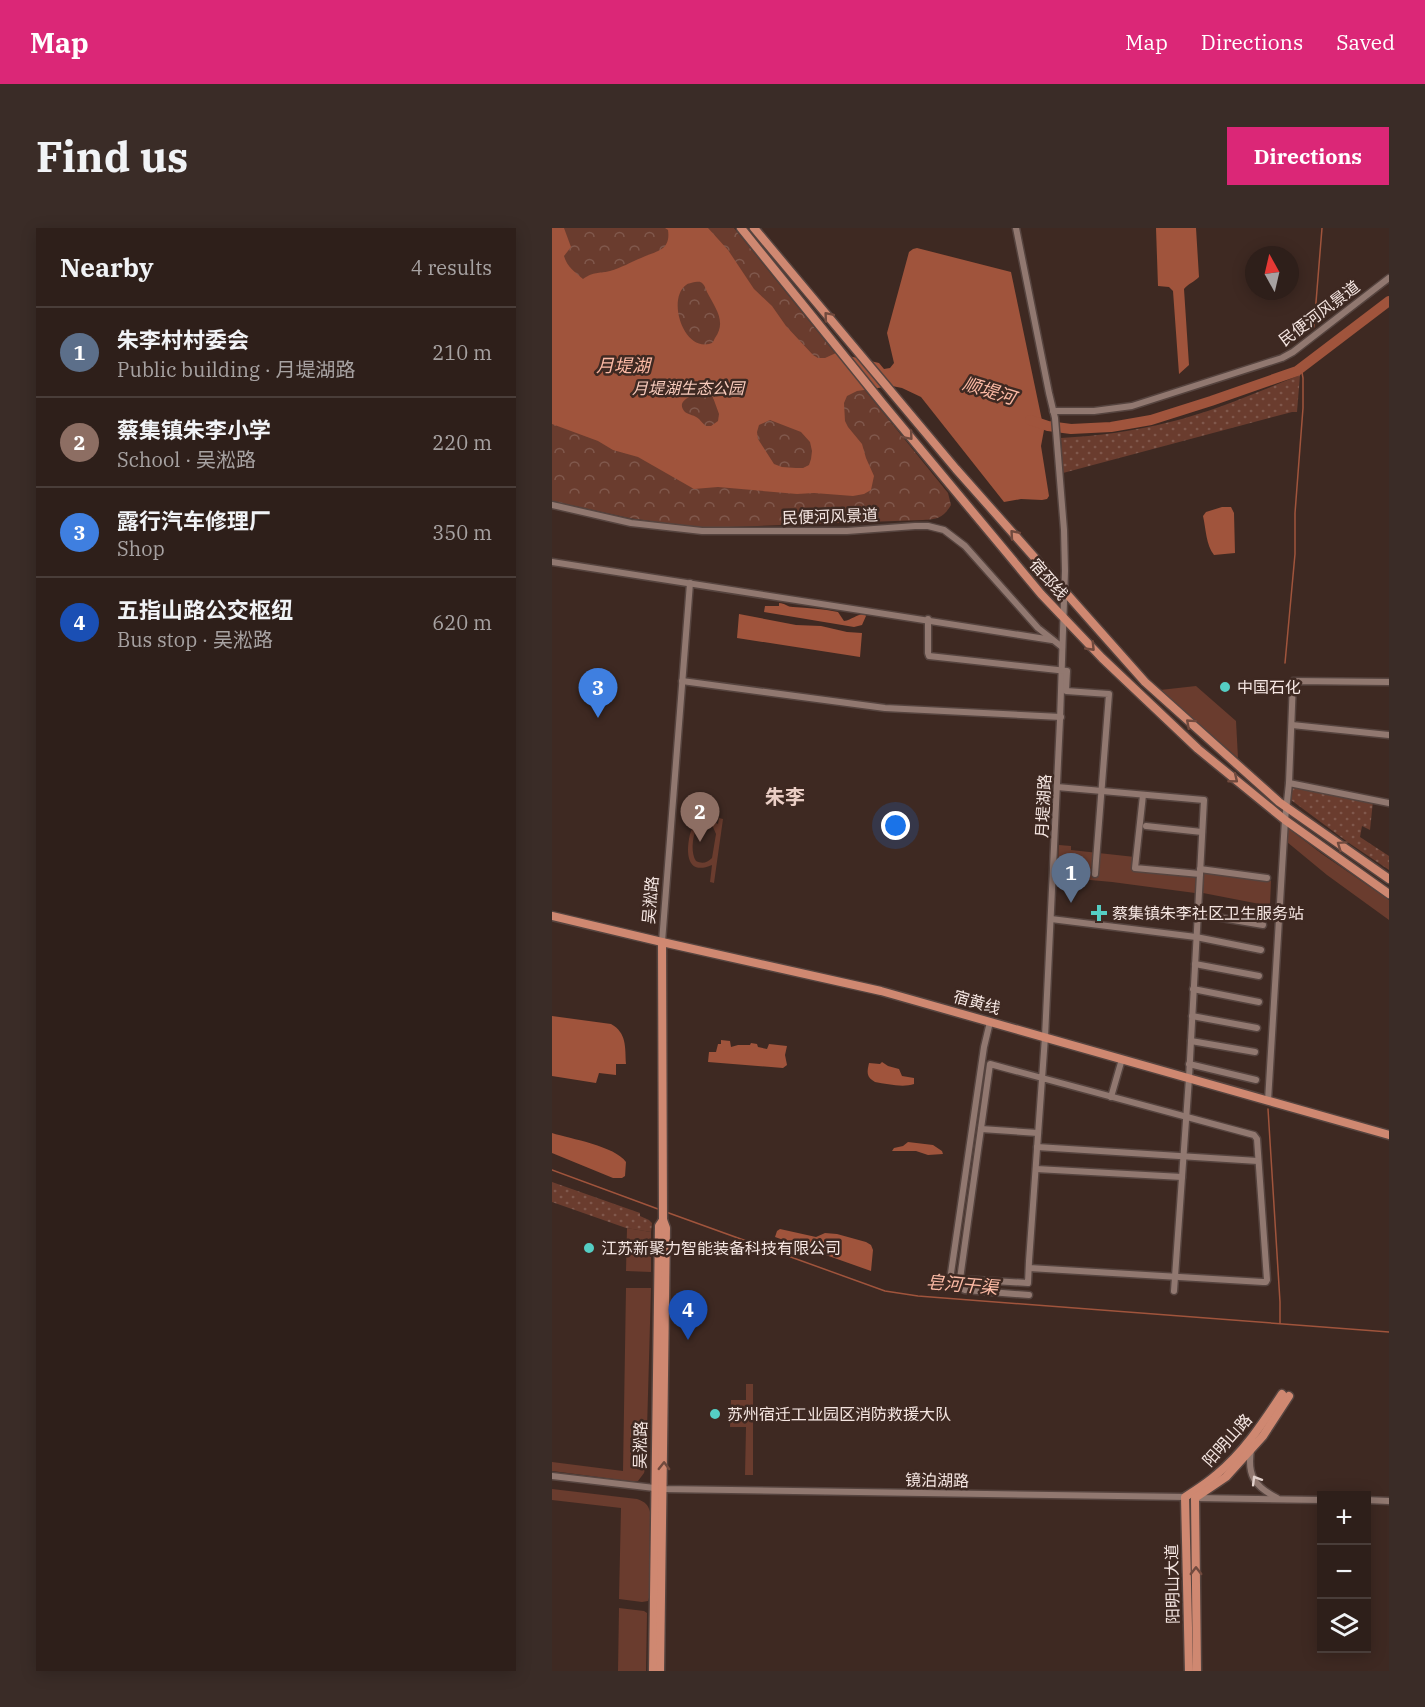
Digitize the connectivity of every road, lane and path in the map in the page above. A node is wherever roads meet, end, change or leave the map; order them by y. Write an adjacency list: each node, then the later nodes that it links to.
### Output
1 (741, 228): 10 (main road, 宿邳线, one-way to 10)
2 (754, 228): 9 (main road, 宿邳线, one-way to 2)
3 (1016, 228): 5 (street, 月堤湖路)
4 (1389, 278): 5 (street, 民便河风景道)
5 (1053, 411): 9 (street, 月堤湖路)
6 (552, 505): 12 (street, 民便河风景道)
7 (552, 562): 8 (street)
8 (690, 583): 11 (street); 15 (street, 吴淞路)
9 (1065, 592): 10 (street, 月堤湖路); 25 (main road, 宿邳线, one-way to 9)
10 (1063, 618): 13 (street, 月堤湖路); 26 (main road, 宿邳线, one-way to 26)
11 (928, 619): 12 (street); 14 (street)
12 (1053, 640): 13 (street, 民便河风景道)
13 (1062, 647): 14 (street, 月堤湖路)
14 (1062, 670): 17 (street, 月堤湖路); 22 (street)
15 (682, 681): 17 (street); 39 (street, 吴淞路)
16 (1389, 682): 18 (street)
17 (1060, 717): 21 (street, 月堤湖路)
18 (1292, 725): 19 (street); 20 (street)
19 (1389, 735)
20 (1289, 783): 24 (street); 25 (street)
21 (1057, 787): 22 (street); 36 (street, 月堤湖路)
22 (1102, 791): 23 (street); 30 (street)
23 (1143, 795): 28 (street); 29 (street)
24 (1389, 803)
25 (1286, 807): 26 (street); 32 (main road, 宿邳线, one-way to 25)
26 (1285, 820): 33 (main road, 宿邳线); 57 (street)
27 (1146, 826): 28 (street)
28 (1202, 832): 29 (street)
29 (1200, 871): 31 (street); 34 (street)
30 (1095, 874)
31 (1267, 878)
32 (1389, 879)
33 (1389, 894)
34 (1198, 914): 37 (street); 38 (street)
35 (552, 916): 39 (main road, 宿黄线)
36 (1051, 919): 38 (street); 48 (street, 月堤湖路)
37 (1263, 925)
38 (1196, 937): 40 (street); 41 (street)
39 (662, 942): 46 (main road, 宿黄线); 74 (main road, 吴淞路)
40 (1261, 950)
41 (1195, 964): 42 (street); 43 (street)
42 (1259, 976)
43 (1194, 989): 44 (street); 45 (street)
44 (1259, 1002)
45 (1192, 1016): 47 (street); 49 (street)
46 (990, 1022): 48 (main road, 宿黄线); 61 (street)
47 (1257, 1028)
48 (1045, 1037): 51 (main road, 宿黄线); 53 (street, 月堤湖路)
49 (1191, 1041): 50 (street); 52 (street)
50 (1255, 1052)
51 (1122, 1059): 54 (main road, 宿黄线); 56 (street)
52 (1189, 1064): 54 (street); 55 (street)
53 (1042, 1078): 56 (street); 59 (street); 60 (street, 月堤湖路)
54 (1189, 1078): 57 (main road, 宿黄线); 58 (street)
55 (1256, 1080)
56 (1111, 1097): 58 (street)
57 (1268, 1101): 62 (main road, 宿黄线)
58 (1186, 1117): 64 (street); 65 (street)
59 (981, 1132): 60 (street); 61 (street); 68 (street)
60 (1038, 1133): 63 (street, 月堤湖路)
61 (972, 1134): 71 (street)
62 (1389, 1135)
63 (1037, 1147): 64 (street); 66 (street, 月堤湖路)
64 (1183, 1156): 65 (street); 67 (street)
65 (1258, 1161): 69 (street)
66 (1036, 1169): 67 (street); 68 (street, 月堤湖路)
67 (1182, 1178): 69 (street)
68 (1029, 1268): 69 (street)
69 (1175, 1277): 70 (street)
70 (1174, 1292)
71 (1029, 1295)
72 (1251, 1450): 75 (main road, 阳明山路); 76 (main road, 阳明山路); 77 (street, one-way to 72)
73 (552, 1476): 74 (street, 镜泊湖路)
74 (659, 1488): 75 (street, 镜泊湖路); 81 (main road, 吴淞路); 82 (main road, 吴淞路)
75 (1185, 1497): 76 (street, 镜泊湖路); 83 (main road, 阳明山大道)
76 (1195, 1498): 77 (street, 镜泊湖路); 84 (main road, 阳明山大道, one-way to 76)
77 (1280, 1499): 78 (street, 镜泊湖路)
78 (1317, 1500)
79 (1371, 1500): 80 (street)
80 (1389, 1501)
81 (653, 1671)
82 (660, 1671)
83 (1189, 1671)
84 (1197, 1671)

